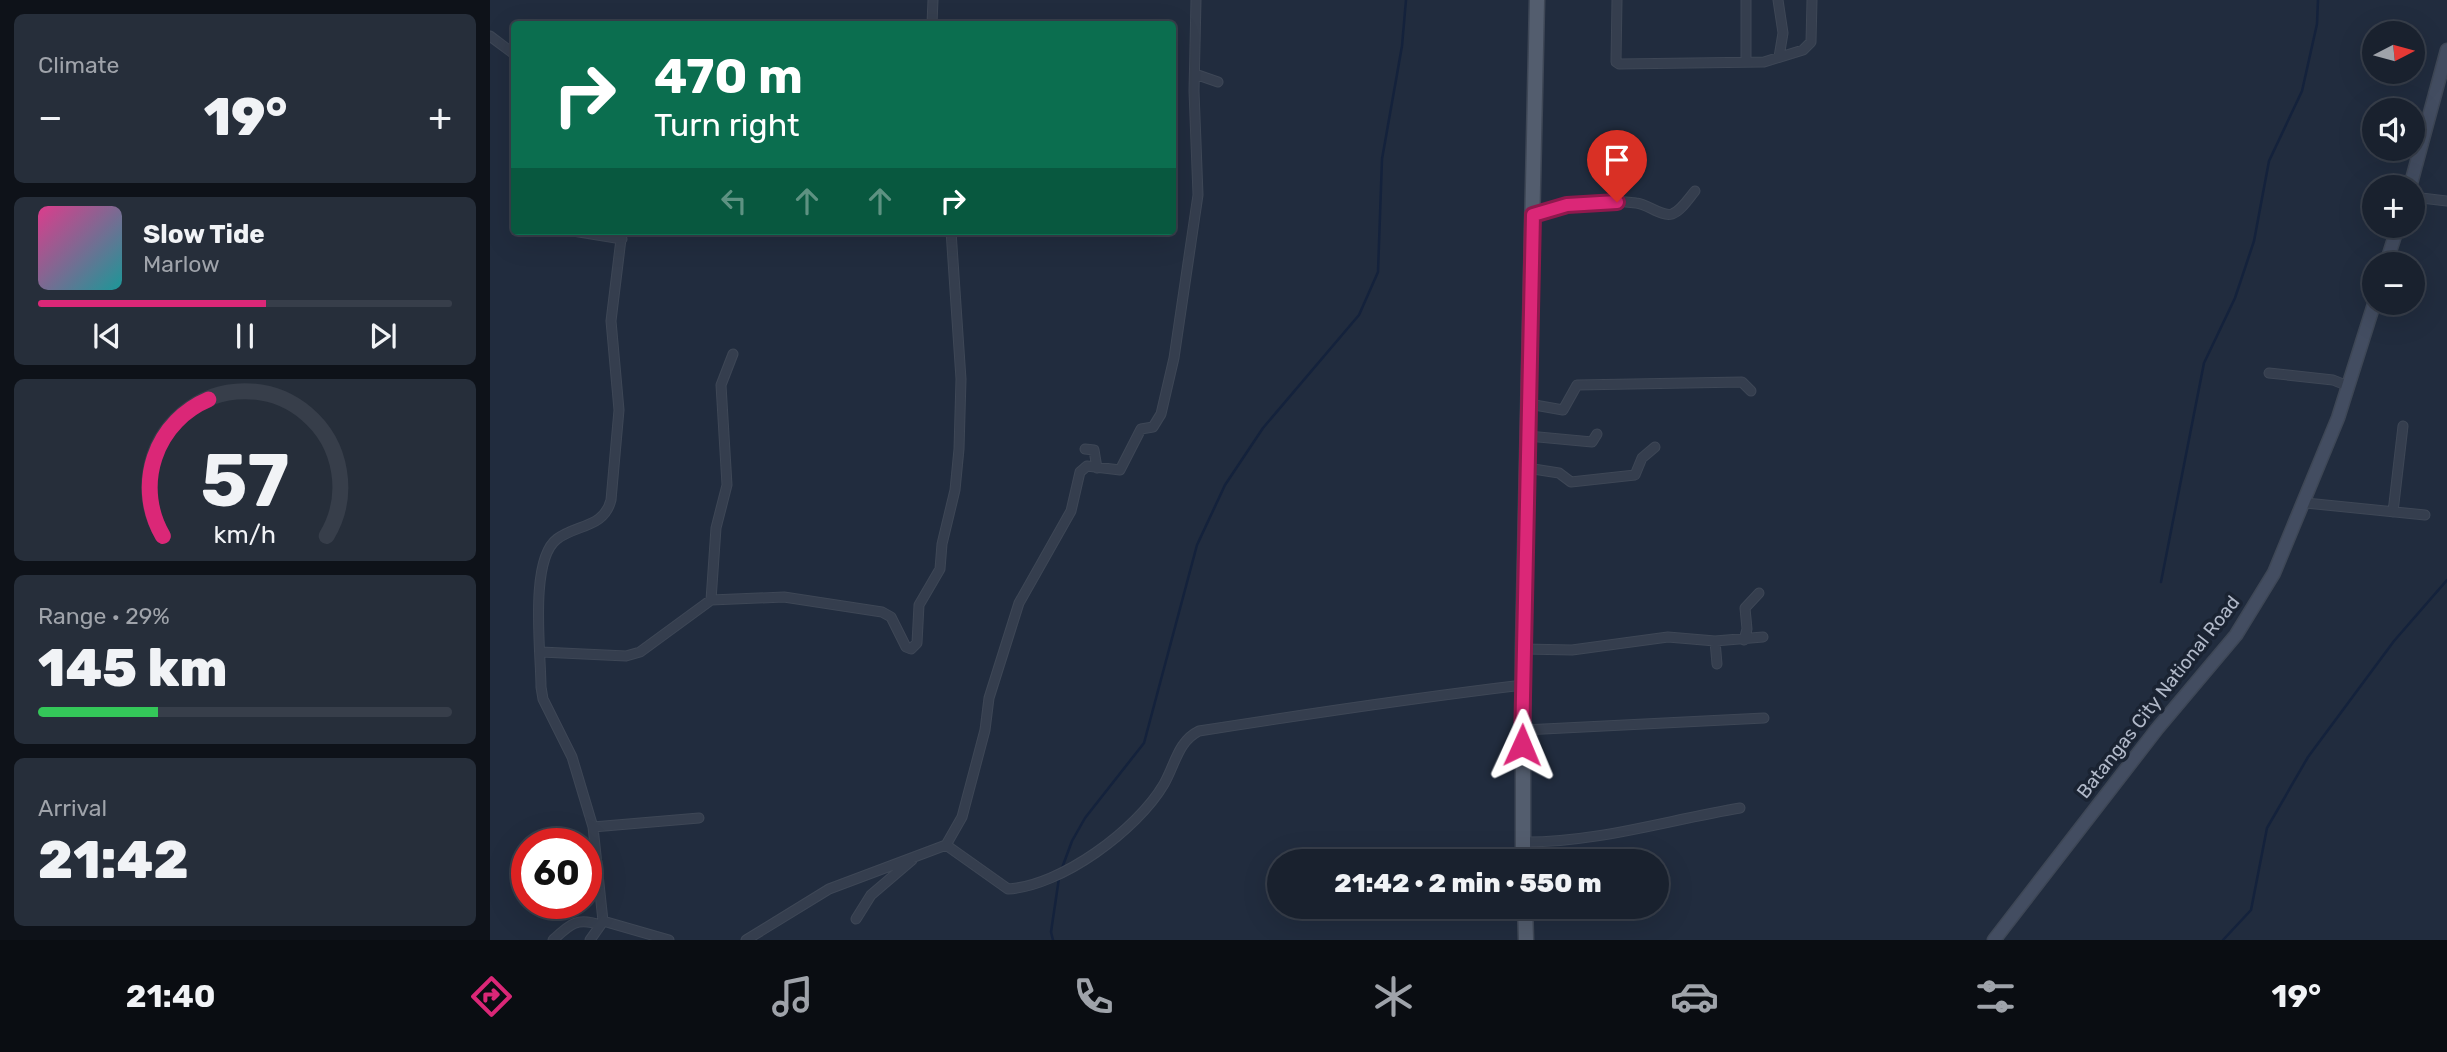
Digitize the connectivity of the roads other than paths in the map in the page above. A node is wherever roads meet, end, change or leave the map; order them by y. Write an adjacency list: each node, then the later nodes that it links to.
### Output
1 (933, 0): 8 (street)
2 (1196, 0): 14 (street)
3 (1537, 0): 20 (main road)
4 (1617, 0): 13 (street)
5 (1746, 0): 13 (street)
6 (1778, 0): 12 (street)
7 (1812, 0): 12 (street)
8 (932, 21)
9 (490, 36): 11 (street)
10 (2447, 50): 16 (street)
11 (511, 52)
12 (1779, 57): 13 (street)
13 (1746, 61)
14 (1195, 74): 15 (street); 34 (street)
15 (1218, 82)
16 (2413, 175)
17 (1695, 191): 20 (street)
18 (2425, 198): 19 (street)
19 (2447, 201)
20 (1533, 215): 28 (main road)
21 (622, 235): 45 (street)
22 (951, 235): 40 (street)
23 (2371, 315): 26 (street, Batangas City National Road)
24 (733, 354): 40 (street)
25 (2269, 373): 26 (street)
26 (2348, 386): 36 (street, Batangas City National Road)
27 (1751, 391): 28 (street)
28 (1529, 404): 31 (main road)
29 (2403, 426): 37 (street)
30 (1597, 434): 31 (street)
31 (1528, 436): 35 (main road)
32 (1655, 447): 35 (street)
33 (1085, 449): 34 (street)
34 (1097, 468): 54 (street)
35 (1527, 468): 44 (main road)
36 (2306, 503): 37 (street); 65 (street, Batangas City National Road)
37 (2393, 512): 38 (street)
38 (2425, 515)
39 (1759, 593): 43 (street)
40 (711, 600): 45 (street)
41 (1763, 637): 43 (street)
42 (1715, 640): 43 (street); 44 (street); 46 (street)
43 (1744, 640)
44 (1523, 649): 47 (main road)
45 (541, 652): 52 (street)
46 (1717, 664)
47 (1523, 685): 49 (main road); 54 (street)
48 (1764, 718): 49 (street)
49 (1522, 730): 53 (main road)
50 (1740, 808): 53 (street)
51 (699, 818): 52 (street)
52 (593, 827): 59 (street)
53 (1522, 842): 55 (main road)
54 (946, 845): 56 (street)
55 (1522, 849)
56 (914, 859): 57 (street); 63 (street)
57 (856, 919)
58 (1525, 919): 64 (main road)
59 (602, 923): 60 (street); 61 (street); 62 (street)
60 (553, 940)
61 (590, 940)
62 (669, 940)
63 (746, 940)
64 (1526, 940)
65 (1994, 940)

